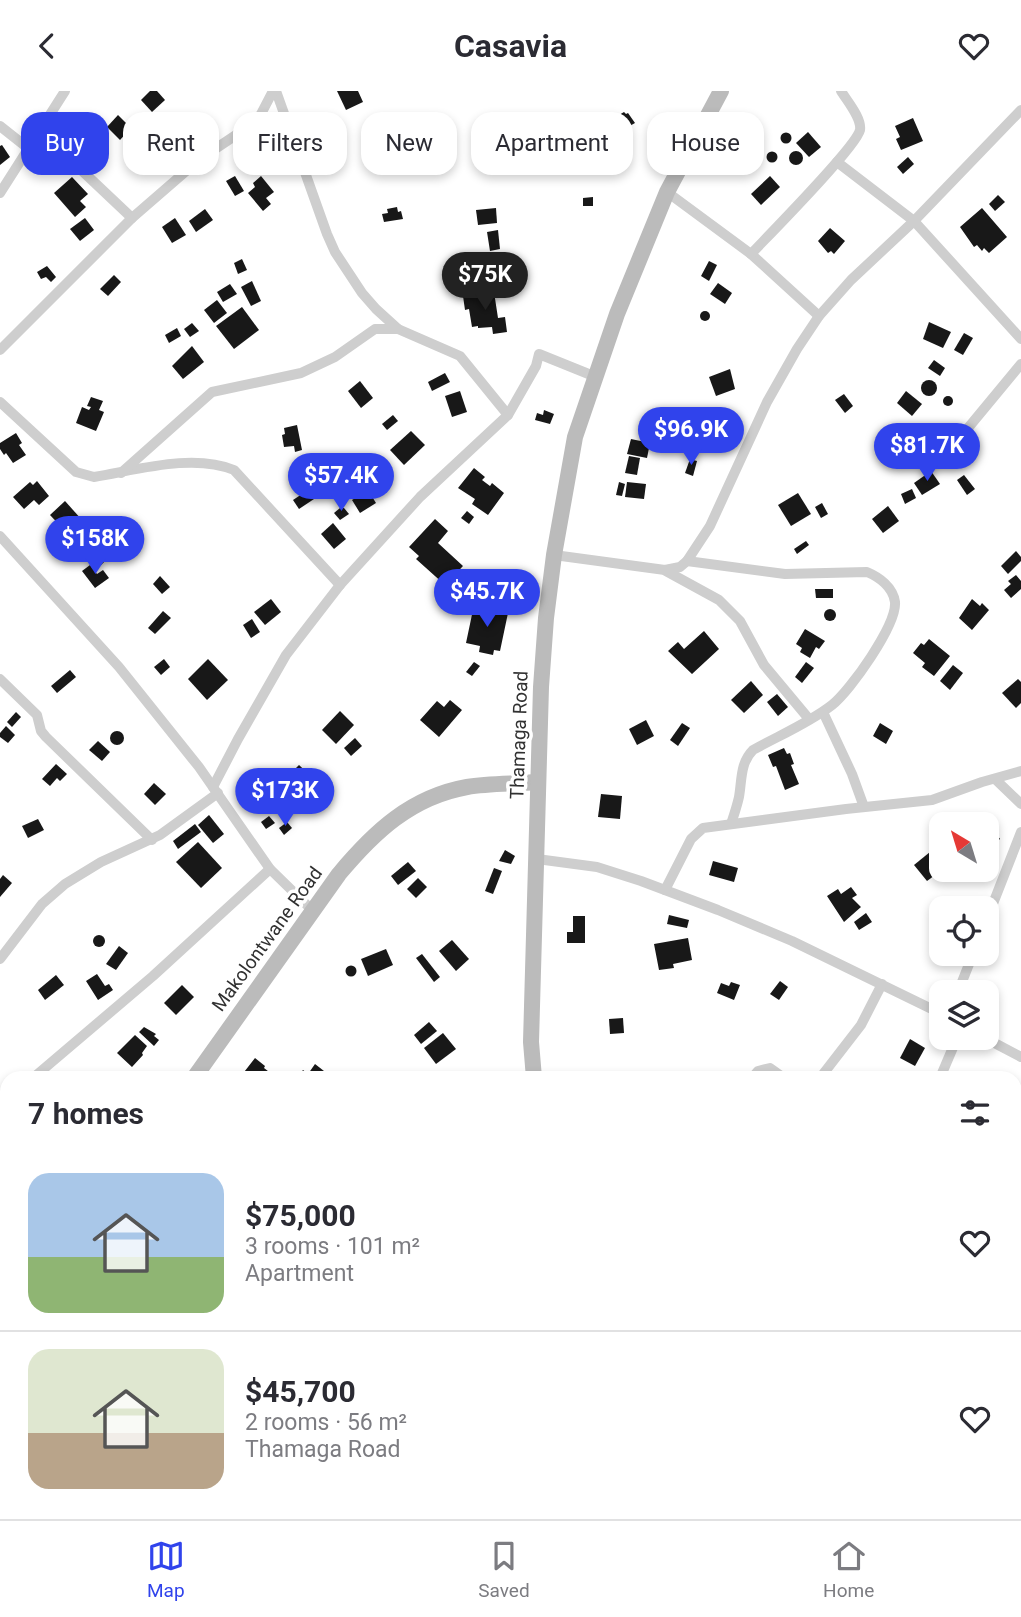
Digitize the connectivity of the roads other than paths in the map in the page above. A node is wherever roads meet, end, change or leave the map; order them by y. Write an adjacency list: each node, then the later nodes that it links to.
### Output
1 (65, 91): 7 (street)
2 (275, 91): 15 (street); 19 (street)
3 (721, 91): 13 (main road, Thamaga Road)
4 (841, 91): 5 (street)
5 (850, 96): 11 (street)
6 (1021, 110): 16 (street)
7 (52, 112)
8 (0, 126): 9 (street)
9 (21, 143)
10 (21, 161): 14 (street)
11 (836, 162): 16 (street); 17 (street)
12 (87, 175): 15 (street)
13 (667, 192): 17 (street); 23 (main road, Thamaga Road)
14 (0, 193)
15 (132, 218): 21 (street)
16 (914, 221): 18 (street); 20 (street)
17 (751, 254): 18 (street)
18 (819, 316): 30 (street)
19 (397, 328): 25 (street); 27 (street)
20 (1021, 339)
21 (0, 350)
22 (1021, 364): 26 (street)
23 (596, 377): 25 (street); 29 (main road, Thamaga Road)
24 (0, 402): 27 (street)
25 (508, 415): 32 (street)
26 (949, 451)
27 (121, 473): 32 (street)
28 (0, 536): 39 (street)
29 (554, 555): 31 (street); 38 (main road, Thamaga Road)
30 (687, 561): 31 (street); 34 (street)
31 (665, 570): 35 (street)
32 (340, 585): 39 (street)
33 (0, 679): 44 (street)
34 (823, 712): 35 (street); 41 (street)
35 (809, 719): 42 (street)
36 (1021, 771): 37 (street)
37 (995, 779): 40 (street); 41 (street)
38 (537, 782): 45 (main road, Thamaga Road); 49 (main road, Makolontwane Road)
39 (216, 790): 44 (street); 46 (street)
40 (1021, 804)
41 (864, 807): 42 (street)
42 (731, 824): 47 (street)
43 (1021, 832): 48 (street)
44 (152, 839): 50 (street)
45 (537, 859): 47 (street); 58 (main road, Thamaga Road)
46 (270, 869): 49 (street); 56 (street)
47 (664, 890): 51 (street)
48 (996, 896)
49 (313, 911): 57 (main road, Makolontwane Road)
50 (0, 959)
51 (882, 984): 52 (street); 61 (street)
52 (929, 1008)
53 (999, 1046): 55 (street)
54 (952, 1050): 62 (street)
55 (1021, 1058)
56 (41, 1071)
57 (199, 1071)
58 (533, 1071)
59 (758, 1071): 60 (street)
60 (774, 1071)
61 (825, 1071)
62 (943, 1071)

